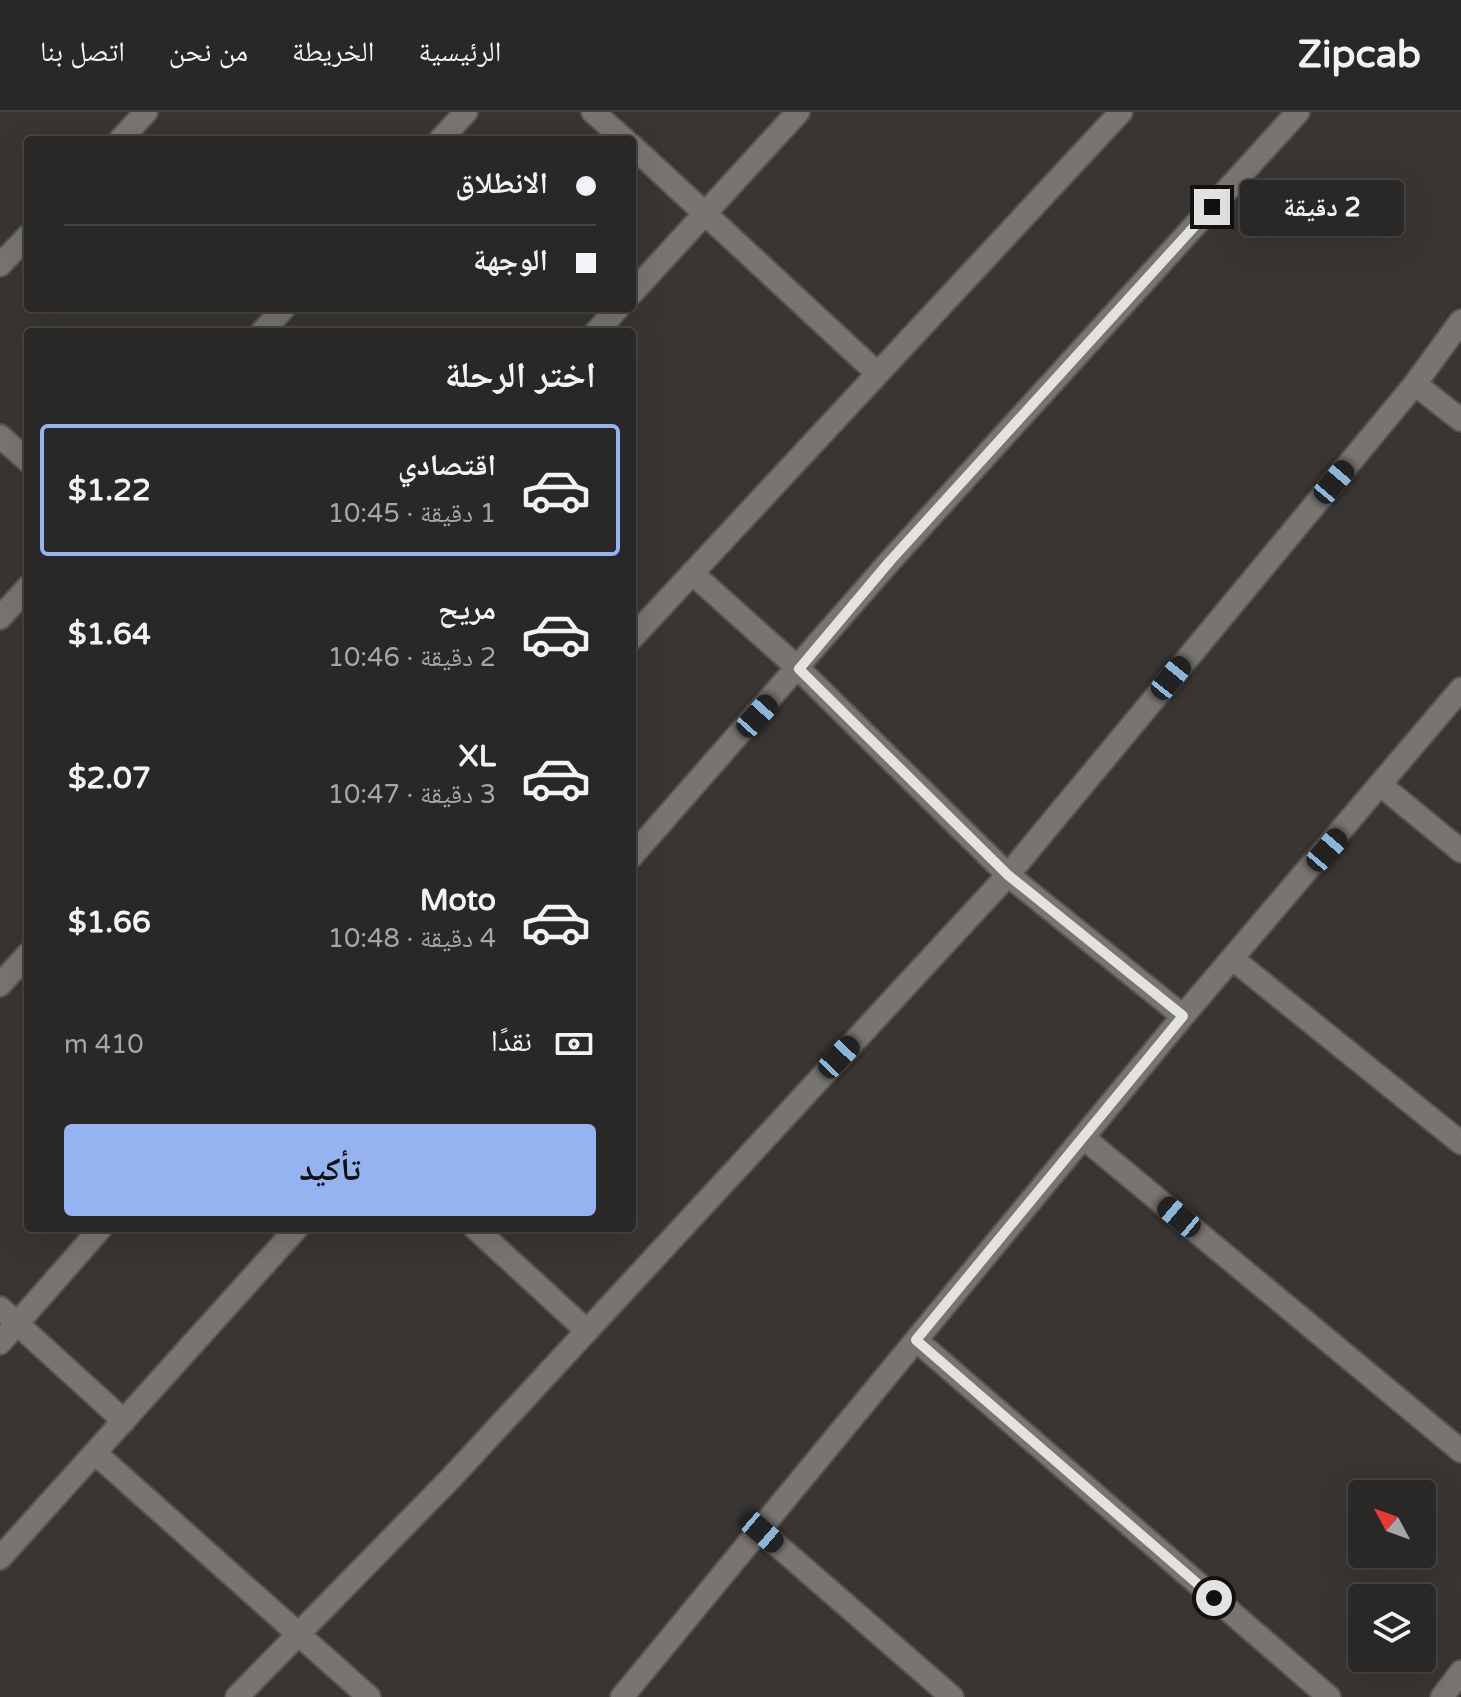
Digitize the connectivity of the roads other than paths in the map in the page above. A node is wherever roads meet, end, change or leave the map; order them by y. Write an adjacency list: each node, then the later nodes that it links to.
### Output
1 (146, 112): 7 (street)
2 (466, 112): 8 (street)
3 (593, 112): 9 (street)
4 (798, 112): 11 (street)
5 (1121, 112): 20 (street)
6 (1298, 112): 29 (street)
7 (124, 136)
8 (444, 136)
9 (620, 136)
10 (636, 150): 11 (street)
11 (705, 212): 14 (street); 20 (street)
12 (24, 240): 13 (street)
13 (0, 265)
14 (636, 289)
15 (280, 312): 18 (street)
16 (614, 312): 19 (street)
17 (1461, 321): 21 (street)
18 (266, 328)
19 (600, 328)
20 (877, 373): 25 (street)
21 (1415, 384): 22 (street); 34 (street)
22 (1461, 420)
23 (0, 436): 24 (street)
24 (24, 457)
25 (692, 573): 28 (street); 29 (street)
26 (24, 591): 27 (street)
27 (0, 618)
28 (636, 634)
29 (799, 669): 33 (street); 34 (street)
30 (1461, 689): 31 (street)
31 (1382, 786): 32 (street); 36 (street)
32 (1461, 851)
33 (636, 852)
34 (1008, 875): 38 (street); 46 (street)
35 (24, 958): 37 (street)
36 (1234, 960): 38 (street); 40 (street)
37 (0, 985)
38 (1183, 1016): 39 (street)
39 (1085, 1139): 47 (street); 50 (street)
40 (1461, 1143)
41 (98, 1232): 45 (street)
42 (293, 1232): 49 (street)
43 (479, 1232): 46 (street)
44 (0, 1308): 45 (street)
45 (17, 1324): 48 (street); 49 (street)
46 (587, 1331): 54 (street)
47 (916, 1340): 52 (street); 60 (street)
48 (0, 1343)
49 (124, 1421): 51 (street)
50 (1461, 1451)
51 (95, 1453): 53 (street); 54 (street)
52 (762, 1532): 58 (street); 59 (street)
53 (0, 1558)
54 (297, 1633): 56 (street); 57 (street)
55 (1461, 1672): 61 (street)
56 (237, 1697)
57 (369, 1697)
58 (622, 1697)
59 (952, 1697)
60 (1329, 1697)
61 (1442, 1697)

